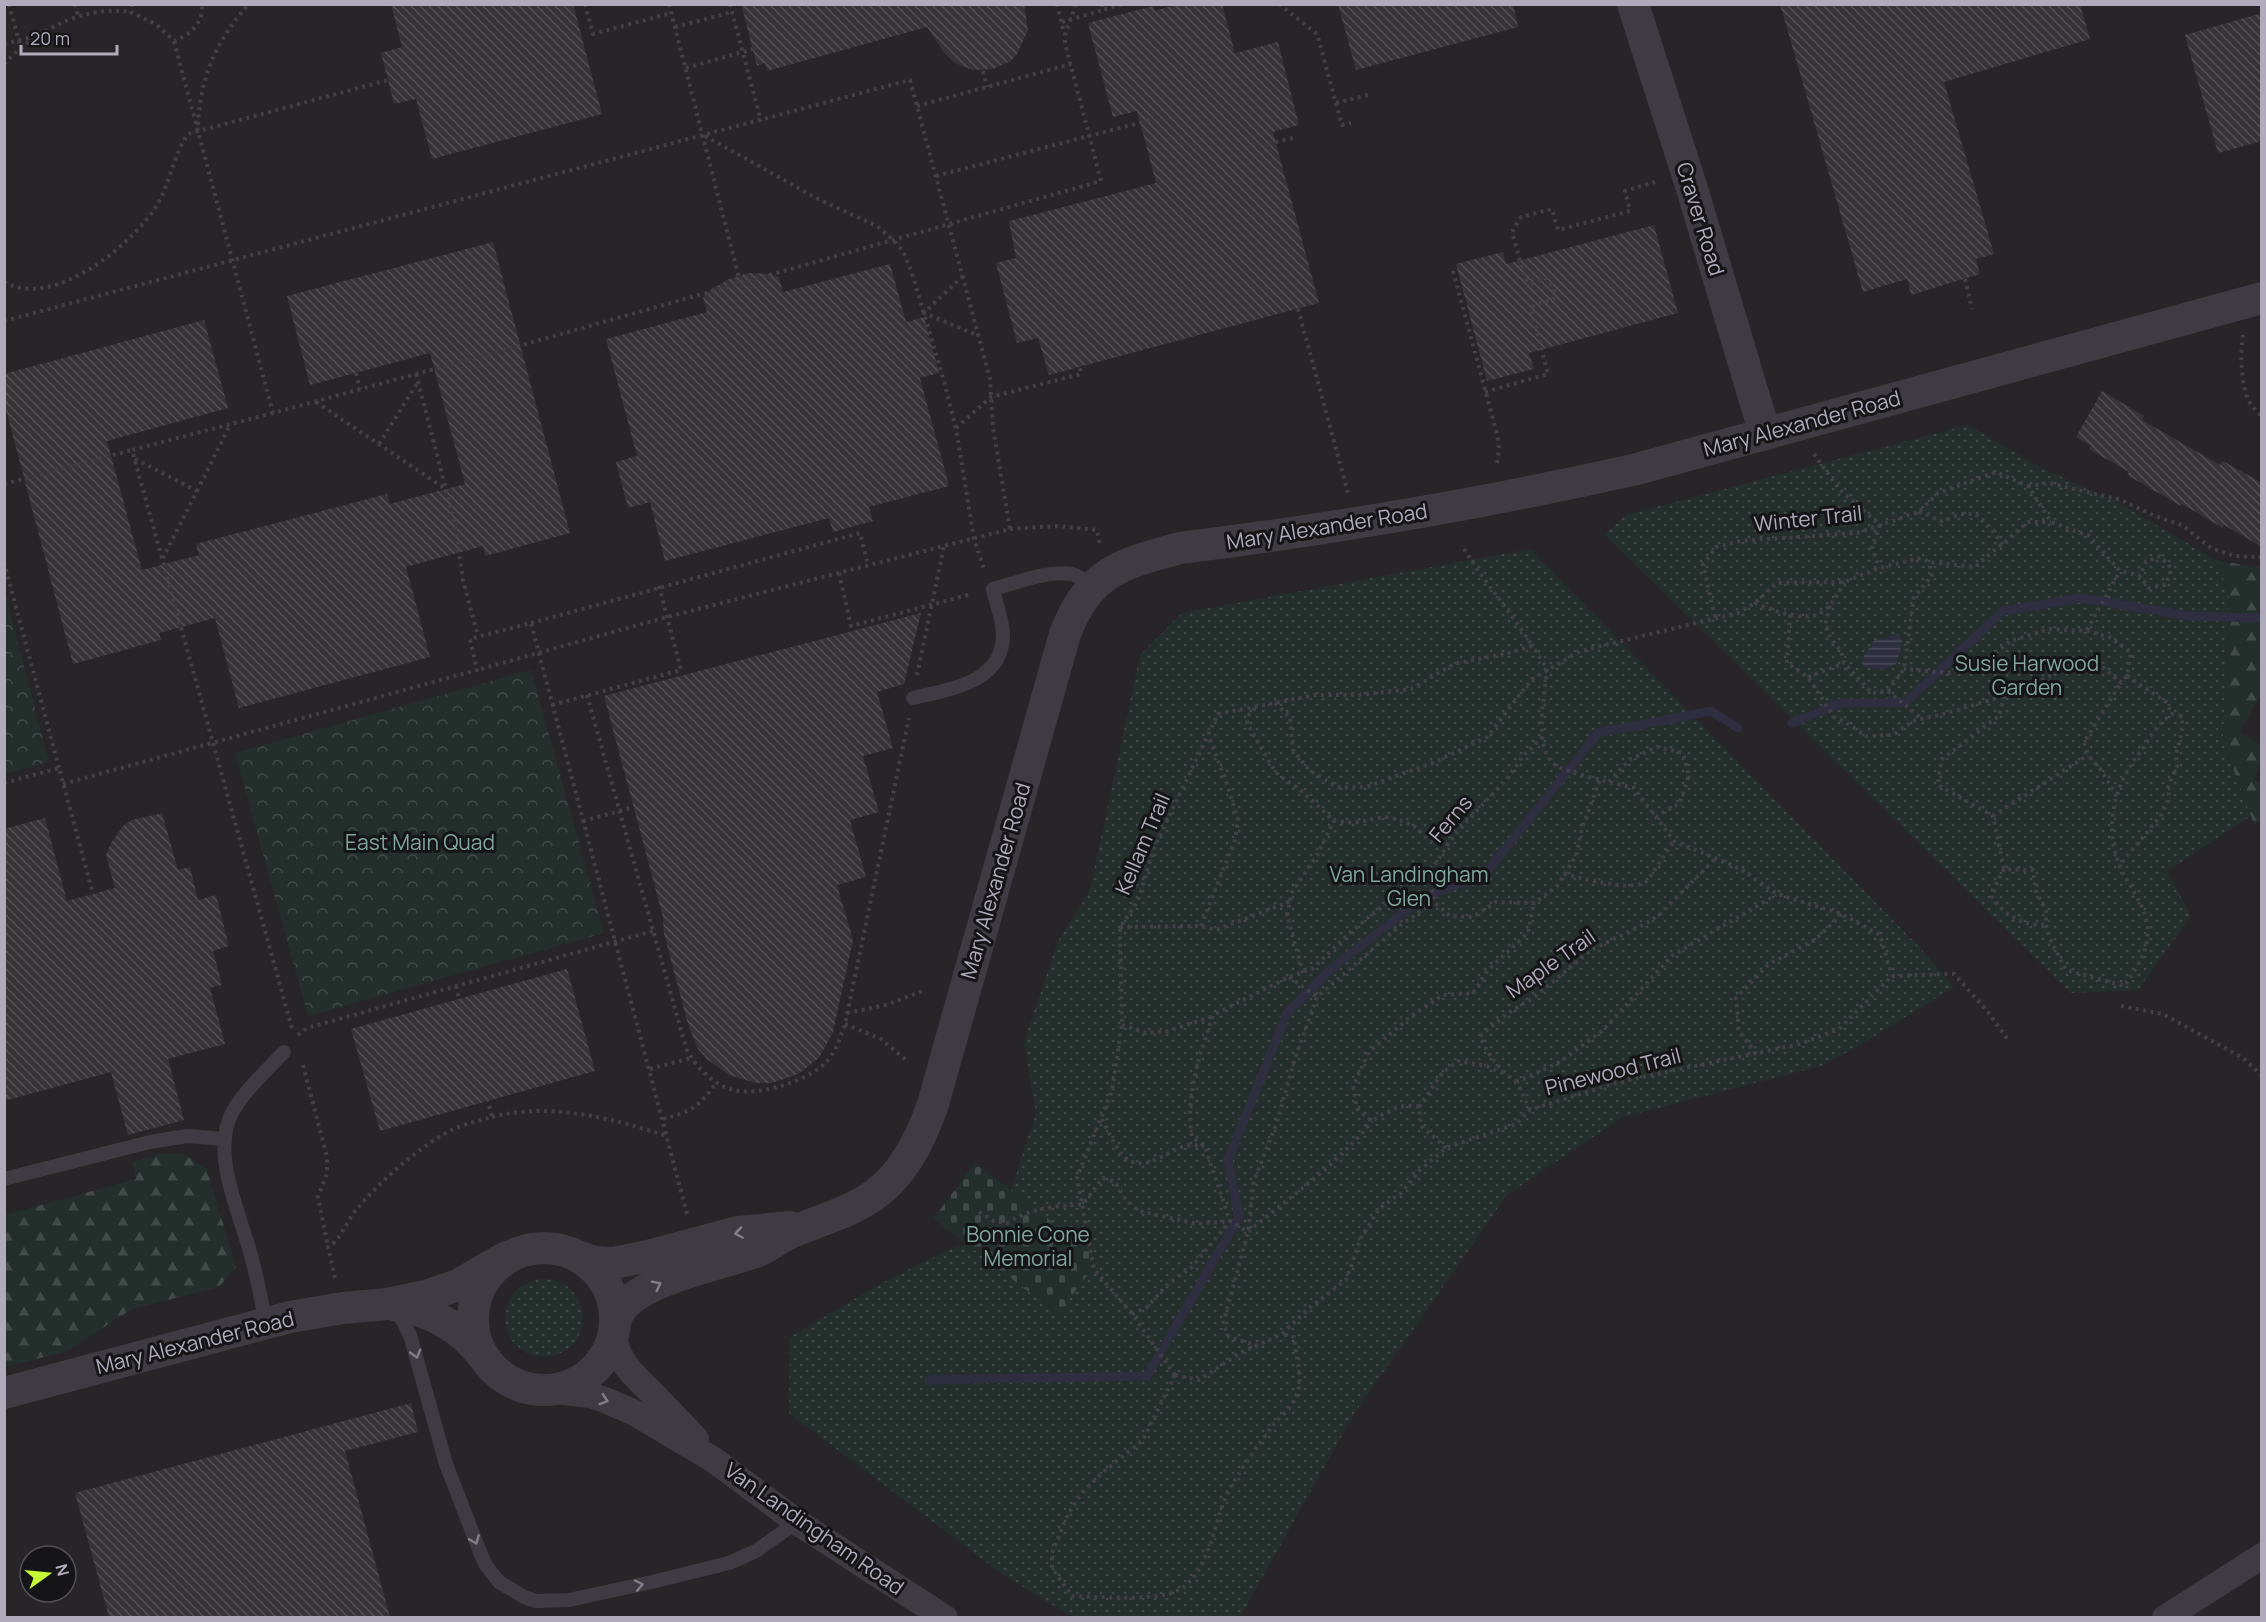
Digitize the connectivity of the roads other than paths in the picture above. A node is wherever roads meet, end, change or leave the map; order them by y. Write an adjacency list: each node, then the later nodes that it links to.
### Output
1 (1633, 4): 3 (street, Craver Road)
2 (2262, 298): 3 (street, Mary Alexander Road)
3 (1765, 434): 4 (street, Mary Alexander Road)
4 (1092, 587): 5 (lane); 9 (street, Mary Alexander Road)
5 (913, 698)
6 (284, 1052): 7 (lane)
7 (225, 1139): 8 (lane); 13 (lane)
8 (4, 1179)
9 (817, 1222): 10 (street, Mary Alexander Road, one-way to 10); 14 (street, Mary Alexander Road, one-way to 9)
10 (575, 1255): 11 (street, Mary Alexander Road); 14 (street, Mary Alexander Road)
11 (507, 1257): 12 (street, Mary Alexander Road); 15 (street, Mary Alexander Road)
12 (387, 1304): 13 (street, Mary Alexander Road); 15 (street, Mary Alexander Road); 19 (lane, one-way to 19)
13 (266, 1324): 17 (street, Mary Alexander Road)
14 (614, 1328): 16 (street, Mary Alexander Road); 18 (street, Van Landingham Road)
15 (486, 1360): 16 (street, Mary Alexander Road)
16 (547, 1390): 18 (street, Van Landingham Road, one-way to 18)
17 (4, 1393)
18 (714, 1460): 19 (street, Van Landingham Road)
19 (797, 1522): 21 (street, Van Landingham Road)
20 (2262, 1556): 22 (street)
21 (945, 1617)
22 (2165, 1617)

